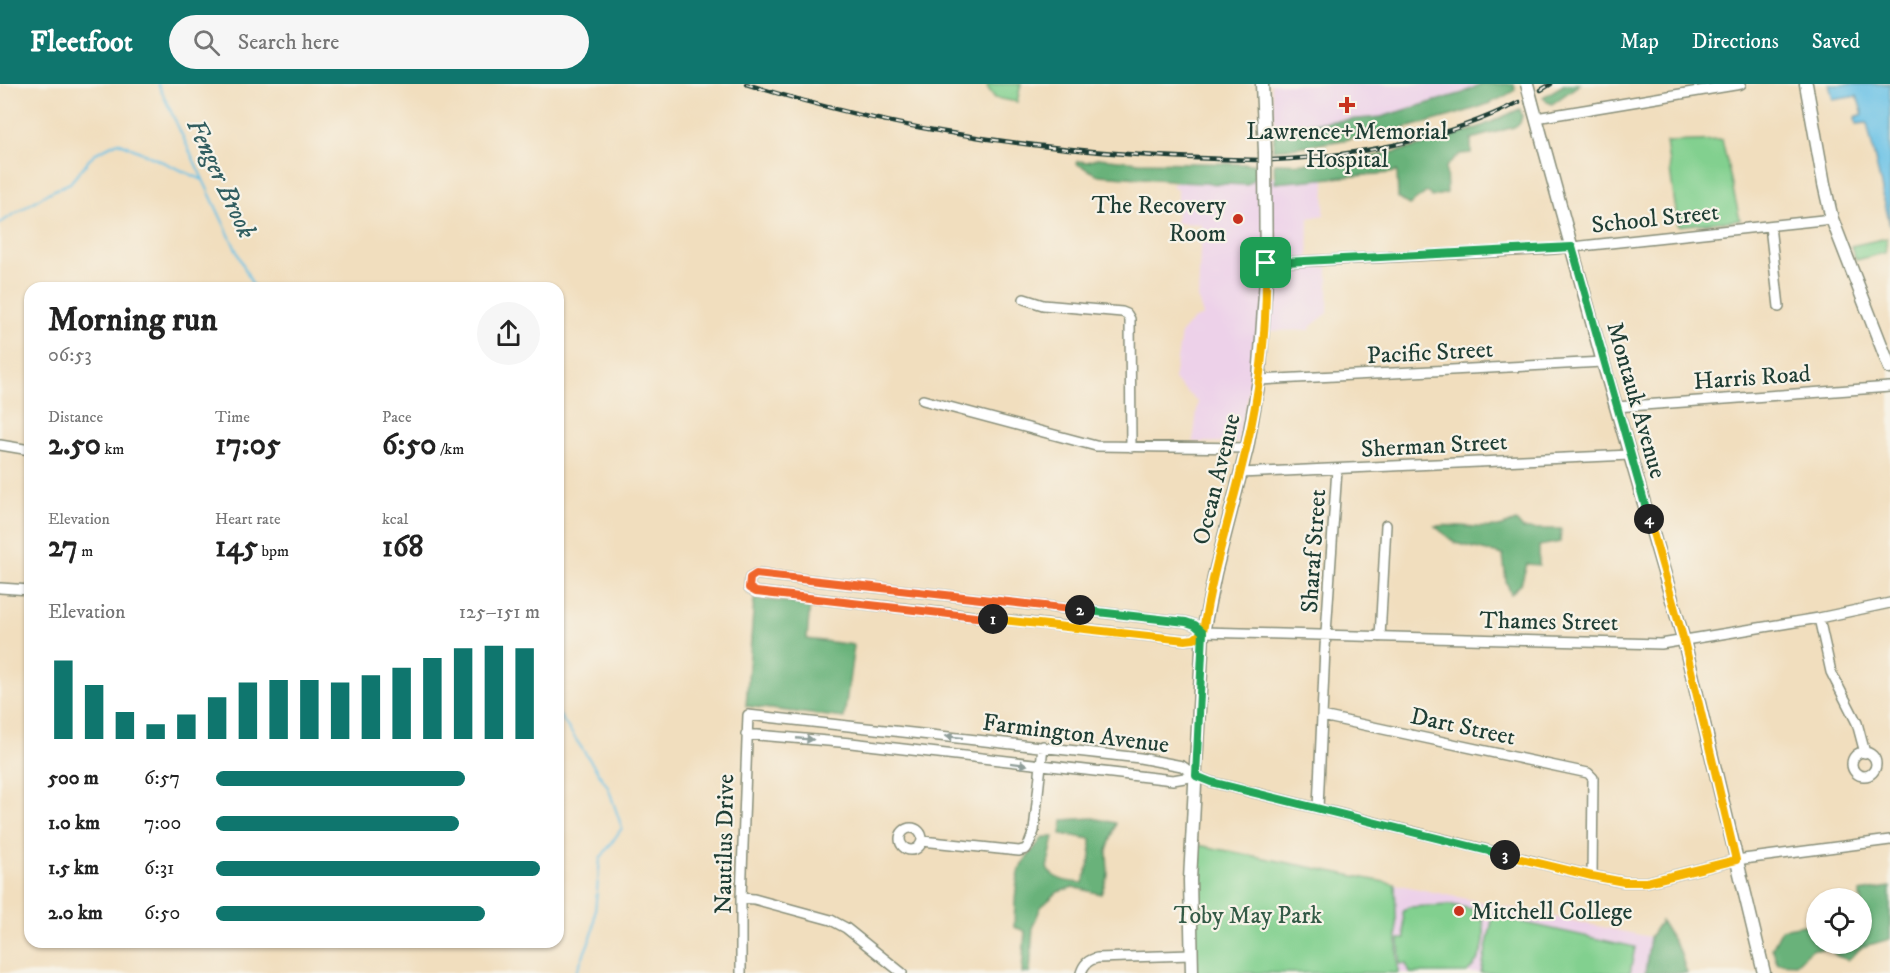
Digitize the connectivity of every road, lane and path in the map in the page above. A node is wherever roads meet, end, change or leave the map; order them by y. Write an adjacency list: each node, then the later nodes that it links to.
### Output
1 (1262, 84): 9 (street, Ocean Avenue)
2 (1527, 84): 5 (street, Montauk Avenue, bridge)
3 (1741, 84): 5 (street)
4 (1806, 84): 6 (street)
5 (1536, 118): 8 (street, Montauk Avenue)
6 (1832, 219): 7 (street, School Street); 13 (street)
7 (1770, 226): 8 (street, School Street); 11 (street)
8 (1572, 247): 9 (street, School Street); 12 (street, Montauk Avenue)
9 (1266, 263): 14 (street, Ocean Avenue)
10 (1023, 299): 19 (street)
11 (1779, 307)
12 (1603, 362): 14 (street, Pacific Street); 17 (street, Montauk Avenue)
13 (1890, 368)
14 (1259, 380): 20 (street, Ocean Avenue)
15 (1890, 387): 17 (street, Harris Road)
16 (924, 400): 19 (street)
17 (1616, 407): 22 (street, Montauk Avenue)
18 (0, 445): 21 (street)
19 (1131, 447): 20 (street)
20 (1246, 448): 24 (street, Ocean Avenue)
21 (24, 449)
22 (1630, 455): 23 (street, Sherman Street); 37 (street, Montauk Avenue)
23 (1337, 469): 24 (street, Sherman Street); 35 (street, Sharaf Street)
24 (1240, 473): 34 (street, Ocean Avenue)
25 (1386, 525): 36 (street)
26 (0, 588): 27 (street)
27 (24, 590)
28 (906, 591): 30 (street); 30 (street, Thames Street); 31 (street, Thames Street)
29 (1890, 603): 32 (street, Thames Street)
30 (904, 609): 33 (street, Thames Street)
31 (1079, 610): 33 (street); 34 (street, Thames Street)
32 (1819, 618): 37 (street, Thames Street); 42 (street)
33 (1077, 629): 34 (street, Thames Street)
34 (1203, 632): 35 (street, Thames Street); 44 (street, Ocean Avenue)
35 (1327, 635): 36 (street, Thames Street); 39 (street, Sharaf Street)
36 (1380, 637): 37 (street, Thames Street)
37 (1684, 641): 48 (street, Montauk Avenue)
38 (748, 715): 40 (street, Nautilus Drive); 41 (street, Farmington Avenue, one-way to 38)
39 (1322, 716): 45 (street, Sharaf Street); 49 (street, Dart Street)
40 (746, 734): 43 (street, Farmington Avenue, one-way to 43); 50 (street, Nautilus Drive)
41 (1042, 746): 43 (street); 44 (street, Farmington Avenue)
42 (1865, 753)
43 (1041, 766): 44 (street, Farmington Avenue); 47 (street)
44 (1196, 776): 45 (street); 51 (street, Ocean Avenue)
45 (1318, 808): 49 (street)
46 (1890, 840): 48 (street)
47 (922, 841)
48 (1736, 860): 49 (street); 56 (street, Montauk Avenue)
49 (1592, 876)
50 (741, 898): 52 (street, Nautilus Drive); 53 (street)
51 (1191, 956): 54 (street); 55 (street, Ocean Avenue)
52 (741, 973)
53 (902, 973)
54 (1081, 973)
55 (1192, 973)
56 (1764, 973)

